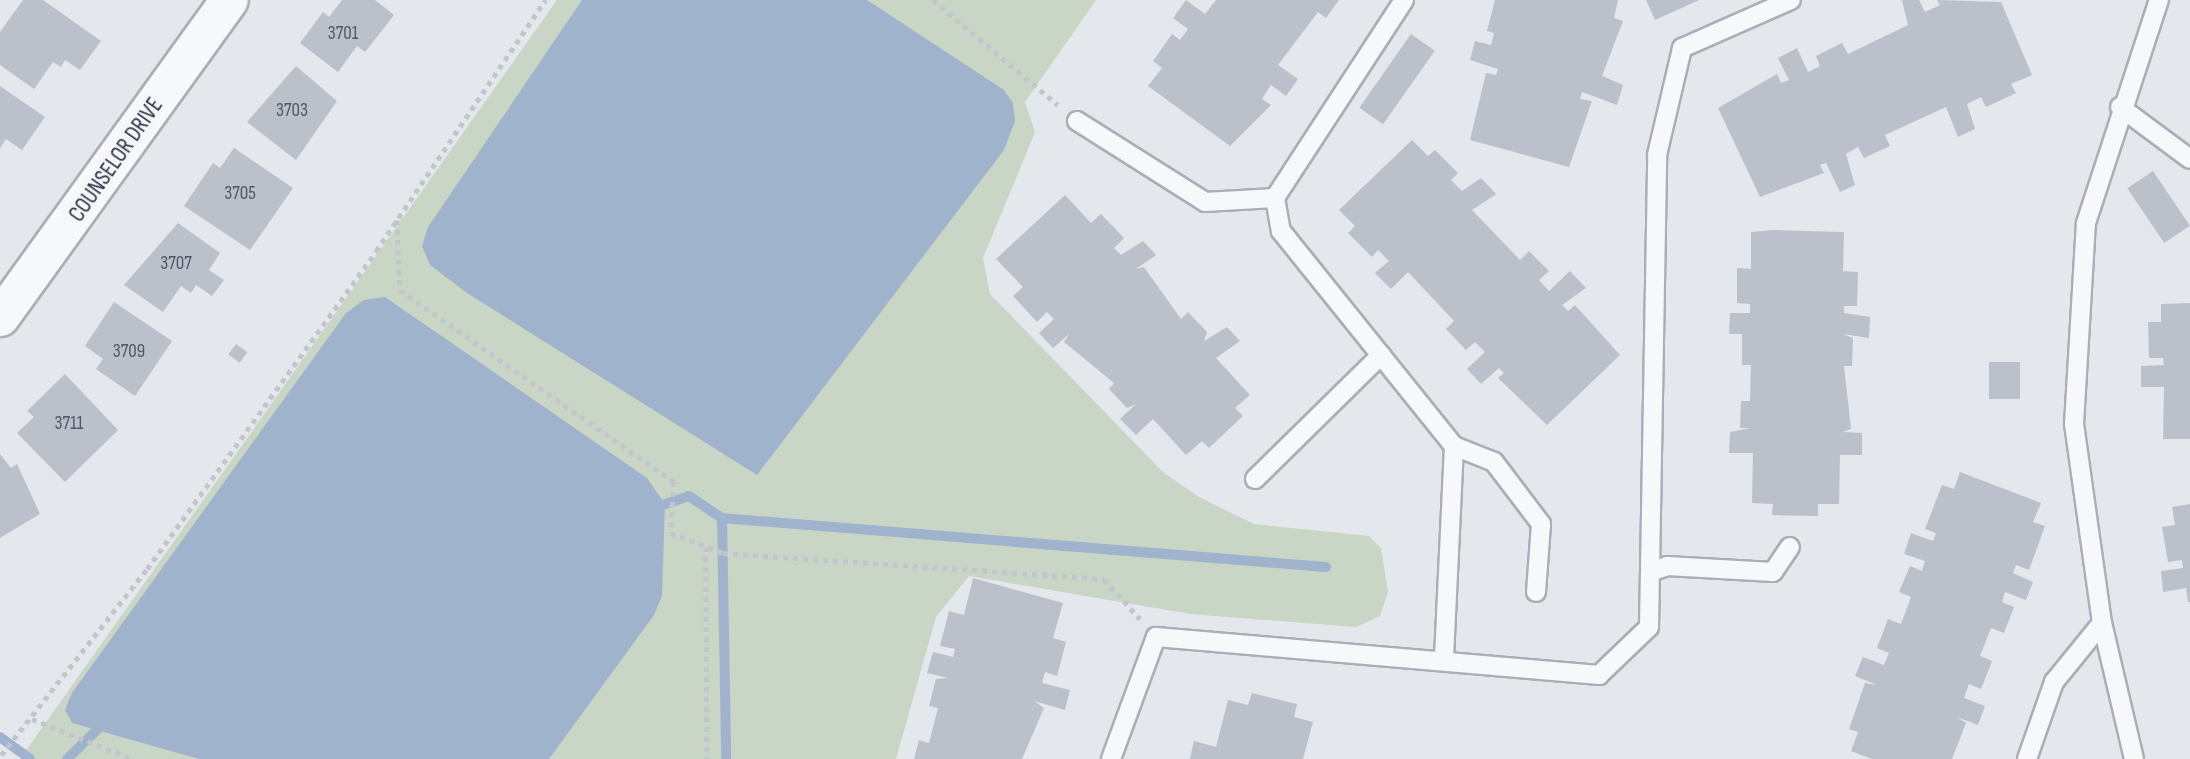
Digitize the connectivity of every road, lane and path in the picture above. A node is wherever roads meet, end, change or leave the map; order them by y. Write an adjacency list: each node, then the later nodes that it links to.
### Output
1 (229, 0): 12 (street, COUNSELOR DRIVE)
2 (545, 0): 11 (path)
3 (933, 0): 8 (path)
4 (1404, 0): 10 (lane)
5 (1791, 0): 18 (lane)
6 (2159, 0): 7 (lane)
7 (2120, 107): 9 (lane); 20 (lane)
8 (1077, 121): 10 (lane)
9 (2190, 159)
10 (1275, 198): 13 (lane)
11 (397, 220): 16 (path); 23 (path)
12 (0, 317)
13 (1381, 355): 14 (lane); 15 (lane)
14 (1454, 446): 19 (lane); 22 (lane)
15 (1255, 479)
16 (706, 547): 21 (path); 26 (path)
17 (1790, 547): 18 (lane)
18 (1650, 572): 22 (lane)
19 (1536, 592)
20 (2102, 623): 28 (lane); 29 (lane)
21 (1156, 637): 22 (lane); 27 (lane)
22 (1444, 661)
23 (32, 719): 24 (path); 25 (path)
24 (1, 755)
25 (132, 759)
26 (707, 759)
27 (1111, 759)
28 (2028, 759)
29 (2134, 759)

